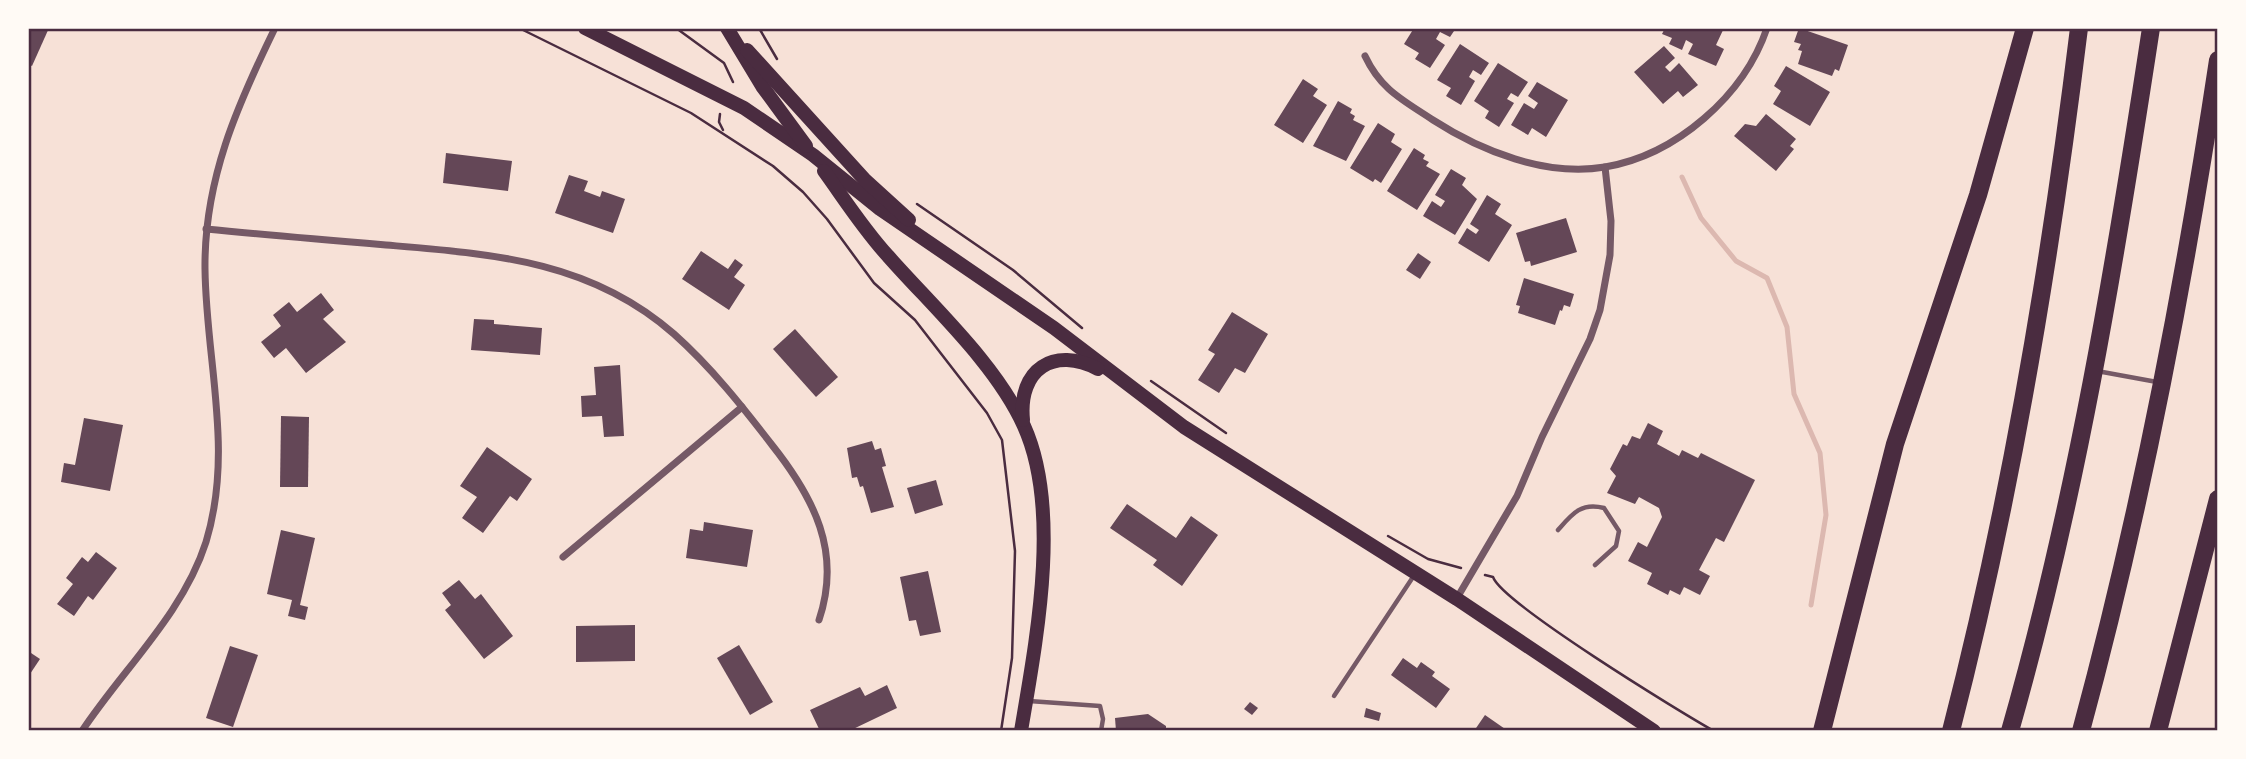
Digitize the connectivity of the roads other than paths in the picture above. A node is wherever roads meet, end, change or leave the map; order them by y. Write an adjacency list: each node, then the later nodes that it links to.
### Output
1 (275, 28): 12 (street)
2 (585, 28): 10 (main road)
3 (727, 28): 10 (main road); 13 (main road)
4 (1767, 28): 11 (street)
5 (2025, 28): 32 (highway)
6 (2079, 28): 33 (highway)
7 (2151, 28): 14 (highway)
8 (1365, 56): 11 (street)
9 (2218, 60): 16 (highway)
10 (813, 155): 13 (main road); 18 (main road)
11 (1605, 167): 24 (street)
12 (206, 229): 17 (street); 29 (street)
13 (948, 255): 15 (main road)
14 (2096, 370): 16 (lane); 34 (highway)
15 (1117, 379): 18 (main road); 23 (main road)
16 (2164, 383): 35 (highway)
17 (742, 407): 21 (street); 25 (street)
18 (1024, 425): 27 (main road)
19 (2218, 499): 36 (highway)
20 (1558, 530): 22 (lane)
21 (563, 557)
22 (1595, 565)
23 (1415, 573): 24 (main road); 26 (lane)
24 (1457, 599): 28 (main road)
25 (819, 620)
26 (1334, 696)
27 (1026, 701): 30 (main road); 31 (lane)
28 (1655, 730)
29 (82, 731)
30 (1021, 731)
31 (1101, 731)
32 (1822, 731)
33 (1951, 731)
34 (2010, 731)
35 (2081, 731)
36 (2158, 731)

